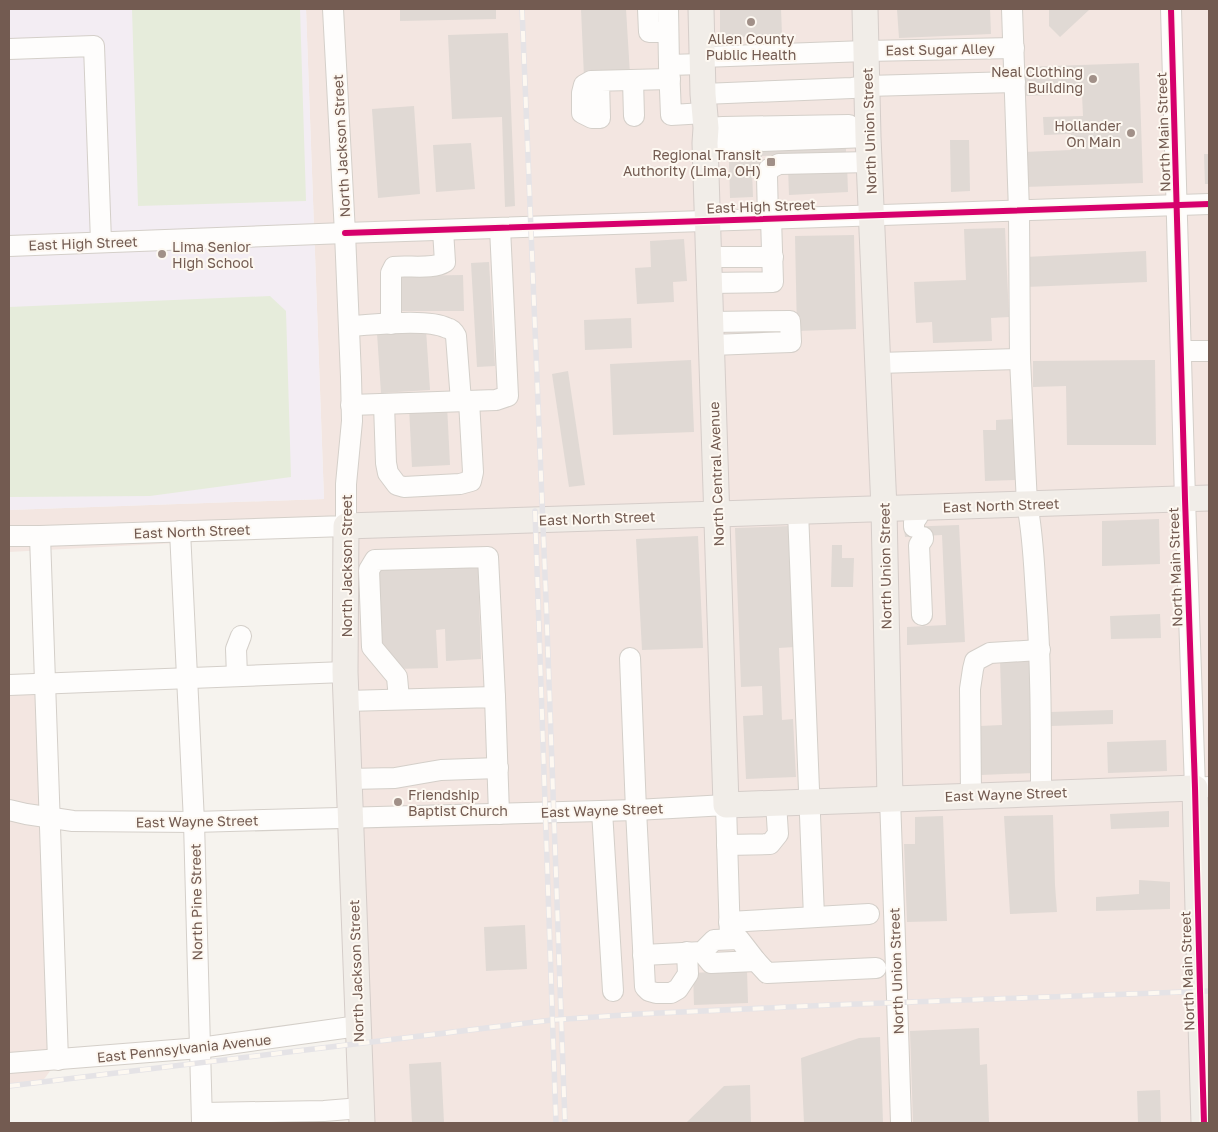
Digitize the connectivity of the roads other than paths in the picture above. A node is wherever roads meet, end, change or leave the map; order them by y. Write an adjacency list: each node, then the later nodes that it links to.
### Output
1 (333, 9): 30 (street, North Jackson Street)
2 (648, 9): 8 (street)
3 (668, 9): 8 (street)
4 (700, 9): 12 (main road, North Central Avenue)
5 (865, 9): 11 (main road, North Union Street)
6 (1012, 9): 9 (street)
7 (1171, 9): 23 (street, North Main Street)
8 (668, 32): 13 (street)
9 (1014, 48): 11 (street, East Sugar Alley); 15 (street)
10 (9, 49): 31 (street)
11 (866, 51): 12 (street, East Sugar Alley); 16 (main road, North Union Street)
12 (702, 61): 13 (street, East Sugar Alley); 19 (main road, North Central Avenue)
13 (669, 72): 14 (street, East Sugar Alley); 19 (street)
14 (633, 80): 17 (street); 18 (street, East Sugar Alley)
15 (1015, 82): 16 (street); 24 (street)
16 (867, 86): 19 (street); 20 (main road, North Union Street)
17 (634, 116)
18 (600, 118)
19 (705, 119): 20 (street); 27 (main road, North Central Avenue)
20 (868, 131): 21 (main road, North Union Street)
21 (870, 162): 25 (main road, North Union Street); 26 (street)
22 (1209, 204): 23 (street, East High Street)
23 (1178, 206): 24 (street, East High Street); 38 (street, North Main Street)
24 (1019, 211): 25 (street, East High Street); 40 (street)
25 (872, 215): 26 (street, East High Street); 41 (main road, North Union Street)
26 (770, 219): 27 (street, East High Street); 33 (street)
27 (708, 220): 28 (street, East High Street); 34 (main road, North Central Avenue)
28 (500, 228): 29 (street, East High Street); 42 (street)
29 (444, 230): 30 (street, East High Street); 36 (street)
30 (345, 233): 31 (street, East High Street); 37 (street, North Jackson Street)
31 (101, 242): 32 (street, East High Street)
32 (9, 246)
33 (773, 256): 34 (street); 35 (street)
34 (708, 258): 35 (main road, North Central Avenue)
35 (710, 283): 50 (main road, North Central Avenue)
36 (391, 324): 37 (street); 42 (street)
37 (349, 326): 44 (street, North Jackson Street)
38 (1181, 351): 39 (street); 46 (street, North Main Street)
39 (1209, 351)
40 (1020, 358): 41 (street); 47 (street)
41 (878, 363): 48 (main road, North Union Street)
42 (465, 401): 43 (street); 43 (street)
43 (384, 404): 44 (street)
44 (351, 405): 51 (street, North Jackson Street)
45 (1209, 498): 46 (main road, East North Street)
46 (1184, 499): 47 (main road, East North Street); 70 (street, North Main Street)
47 (1027, 504): 52 (main road, East North Street); 58 (street)
48 (884, 509): 49 (main road, East North Street); 52 (main road, East North Street); 73 (main road, North Union Street)
49 (798, 511): 50 (main road, East North Street); 74 (street)
50 (718, 514): 51 (main road, East North Street); 76 (main road, North Central Avenue)
51 (346, 526): 53 (street, East North Street); 60 (main road, North Jackson Street)
52 (918, 528): 56 (street)
53 (180, 531): 55 (street, East North Street); 62 (street, North Pine Street)
54 (9, 536): 55 (street, East North Street)
55 (40, 536): 63 (street)
56 (922, 615)
57 (241, 636): 61 (street)
58 (1040, 650): 71 (street); 72 (street)
59 (630, 658): 78 (street)
60 (345, 672): 61 (street); 67 (main road, North Jackson Street)
61 (237, 676): 62 (street)
62 (187, 678): 63 (street); 83 (street, North Pine Street)
63 (45, 684): 64 (street); 81 (street)
64 (9, 685)
65 (495, 697): 66 (street); 66 (street); 68 (street)
66 (399, 699): 67 (street)
67 (346, 701): 69 (main road, North Jackson Street)
68 (498, 768): 69 (street); 80 (street)
69 (349, 779): 82 (main road, North Jackson Street)
70 (1202, 788): 71 (main road, East Wayne Street); 97 (main road, North Main Street)
71 (1041, 793): 72 (main road, East Wayne Street)
72 (971, 796): 73 (main road, East Wayne Street)
73 (890, 798): 74 (main road, East Wayne Street); 100 (street, North Union Street)
74 (810, 801): 75 (main road, East Wayne Street); 86 (street)
75 (776, 803): 76 (main road, East Wayne Street); 84 (street)
76 (726, 805): 78 (street, East Wayne Street); 84 (street, North Central Avenue)
77 (9, 810): 81 (street, East Wayne Street)
78 (636, 810): 79 (street, East Wayne Street); 89 (street)
79 (602, 811): 80 (street, East Wayne Street); 92 (street)
80 (499, 814): 82 (street, East Wayne Street)
81 (50, 818): 83 (street, East Wayne Street); 95 (street)
82 (350, 818): 83 (street, East Wayne Street); 93 (main road, North Jackson Street)
83 (194, 822): 94 (street, North Pine Street)
84 (727, 845): 87 (street, North Central Avenue)
85 (869, 914): 86 (street)
86 (814, 917): 87 (street)
87 (729, 930): 88 (street); 90 (street)
88 (694, 952): 89 (street); 89 (street); 90 (street)
89 (643, 955)
90 (756, 961): 91 (street)
91 (876, 968)
92 (613, 991)
93 (358, 1026): 94 (street, East Pennsylvania Avenue); 98 (main road, North Jackson Street)
94 (200, 1048): 95 (street, East Pennsylvania Avenue); 99 (street, North Pine Street)
95 (58, 1060): 96 (street, East Pennsylvania Avenue)
96 (9, 1063)
97 (1206, 1111)
98 (361, 1116): 99 (street)
99 (202, 1118)
100 (900, 1123)

